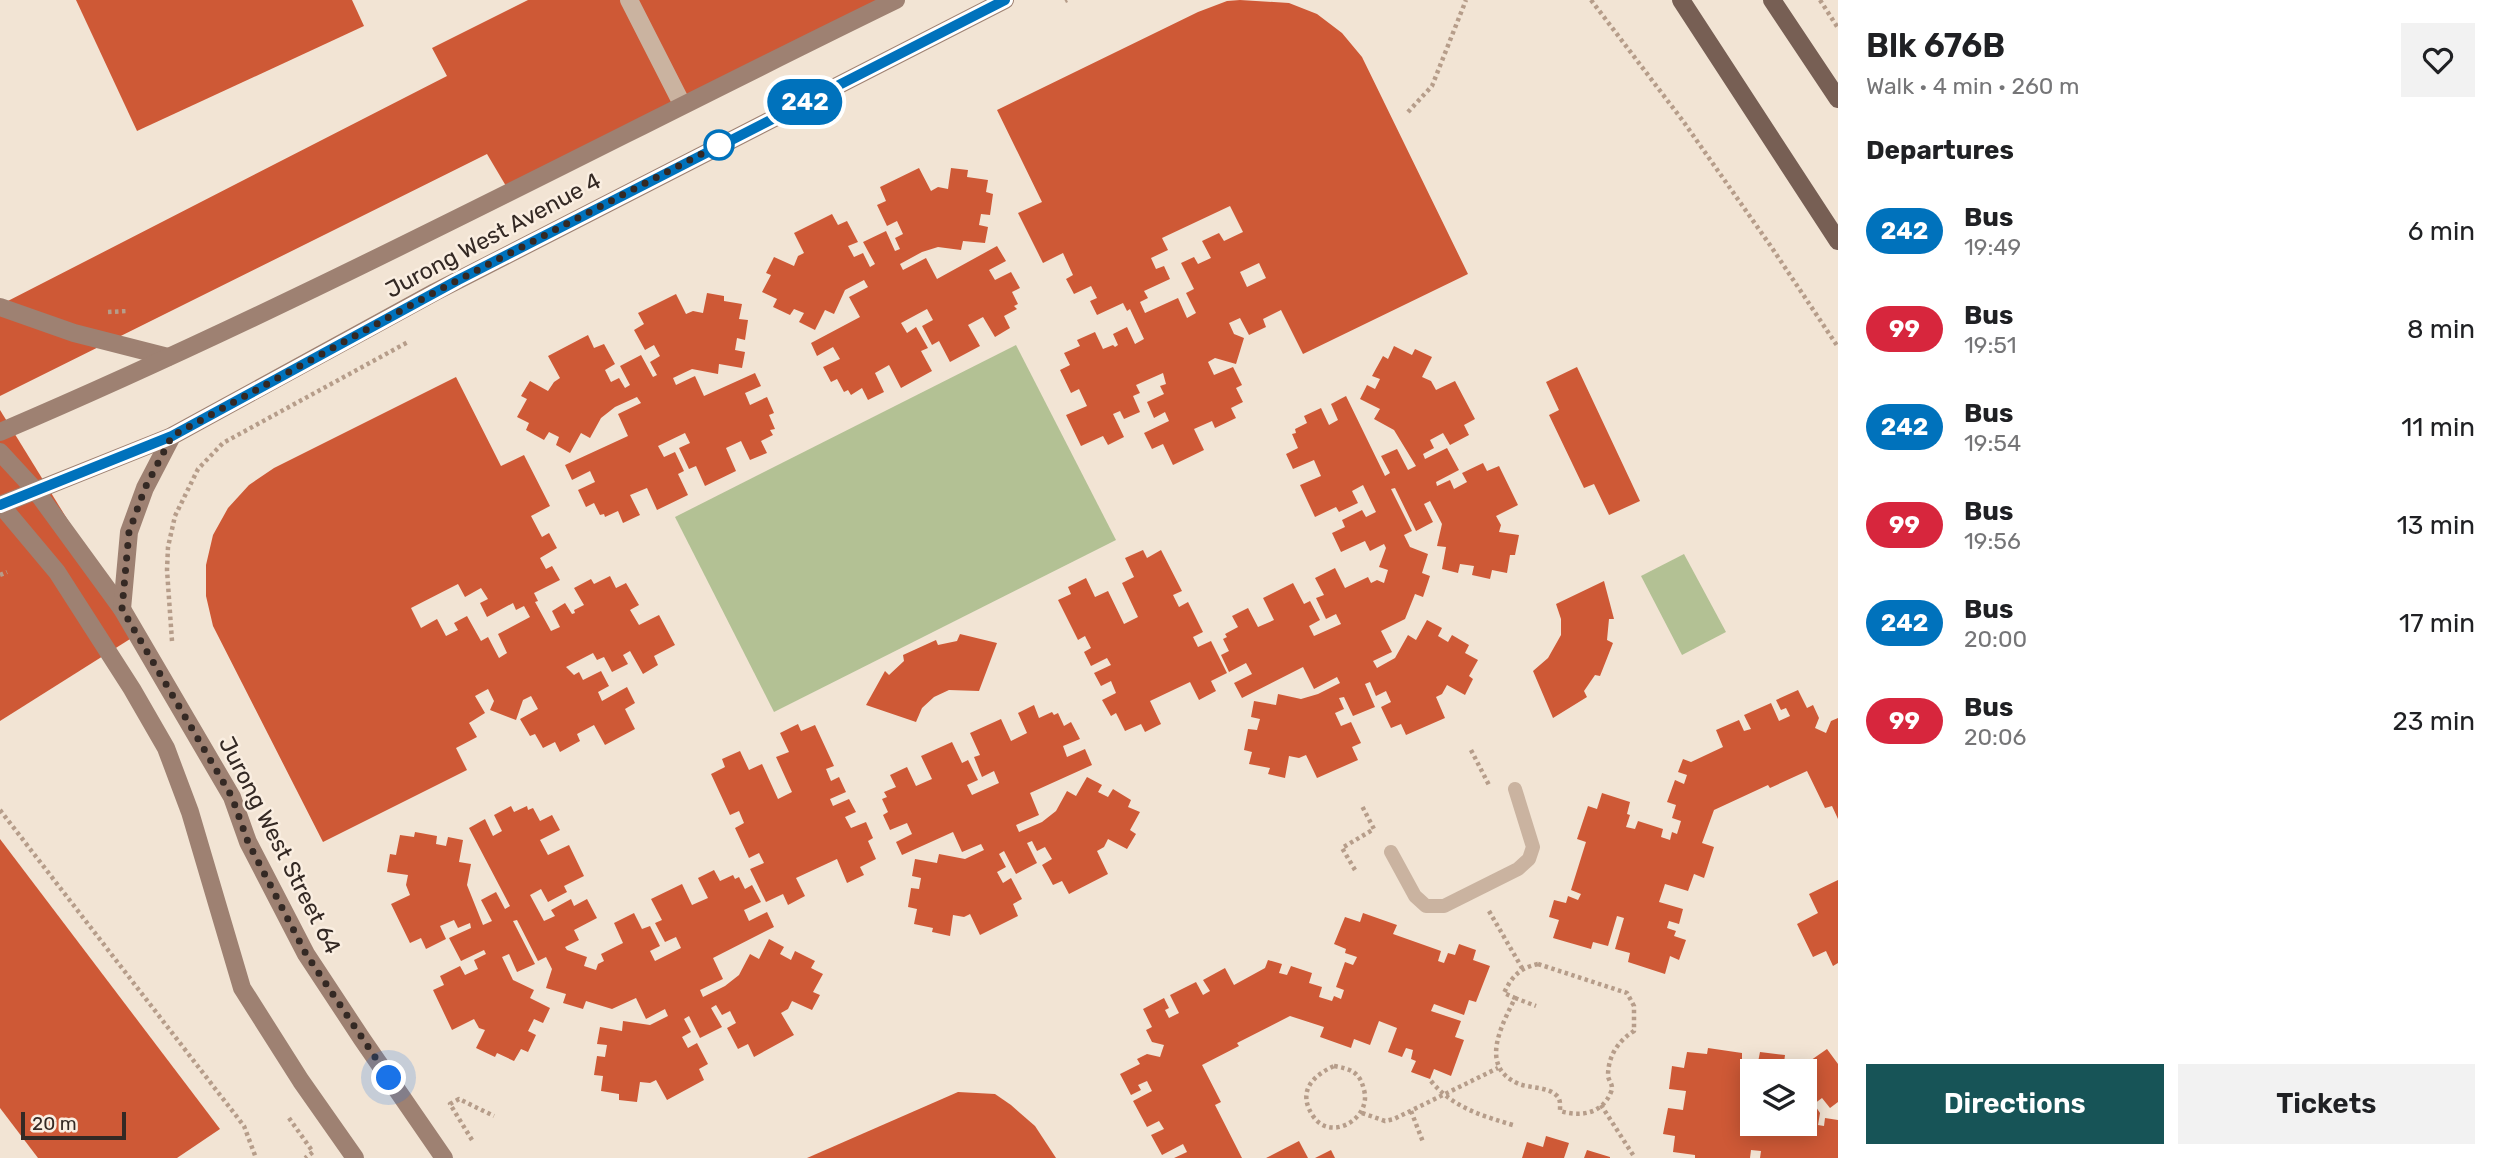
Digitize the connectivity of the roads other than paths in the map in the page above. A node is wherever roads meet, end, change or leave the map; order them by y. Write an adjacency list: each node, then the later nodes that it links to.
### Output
1 (629, 0): 7 (street)
2 (896, 0): 7 (main road, Jurong West Avenue 4)
3 (1005, 0): 12 (main road, Jurong West Avenue 4)
4 (1681, 0): 8 (main road)
5 (1772, 0): 6 (main road)
6 (1838, 99)
7 (682, 104): 10 (main road, Jurong West Avenue 4)
8 (1838, 241)
9 (0, 307): 10 (main road)
10 (168, 357): 11 (main road, Jurong West Avenue 4)
11 (0, 432)
12 (172, 436): 14 (main road, Jurong West Avenue 4); 16 (main road)
13 (0, 452): 14 (main road, Jurong West Street 64)
14 (36, 491): 15 (main road, Jurong West Avenue 4); 16 (main road, Jurong West Street 64)
15 (0, 504): 19 (main road)
16 (122, 609): 20 (main road, Jurong West Street 64)
17 (1516, 789): 18 (lane)
18 (1391, 852)
19 (355, 1158)
20 (444, 1158)

